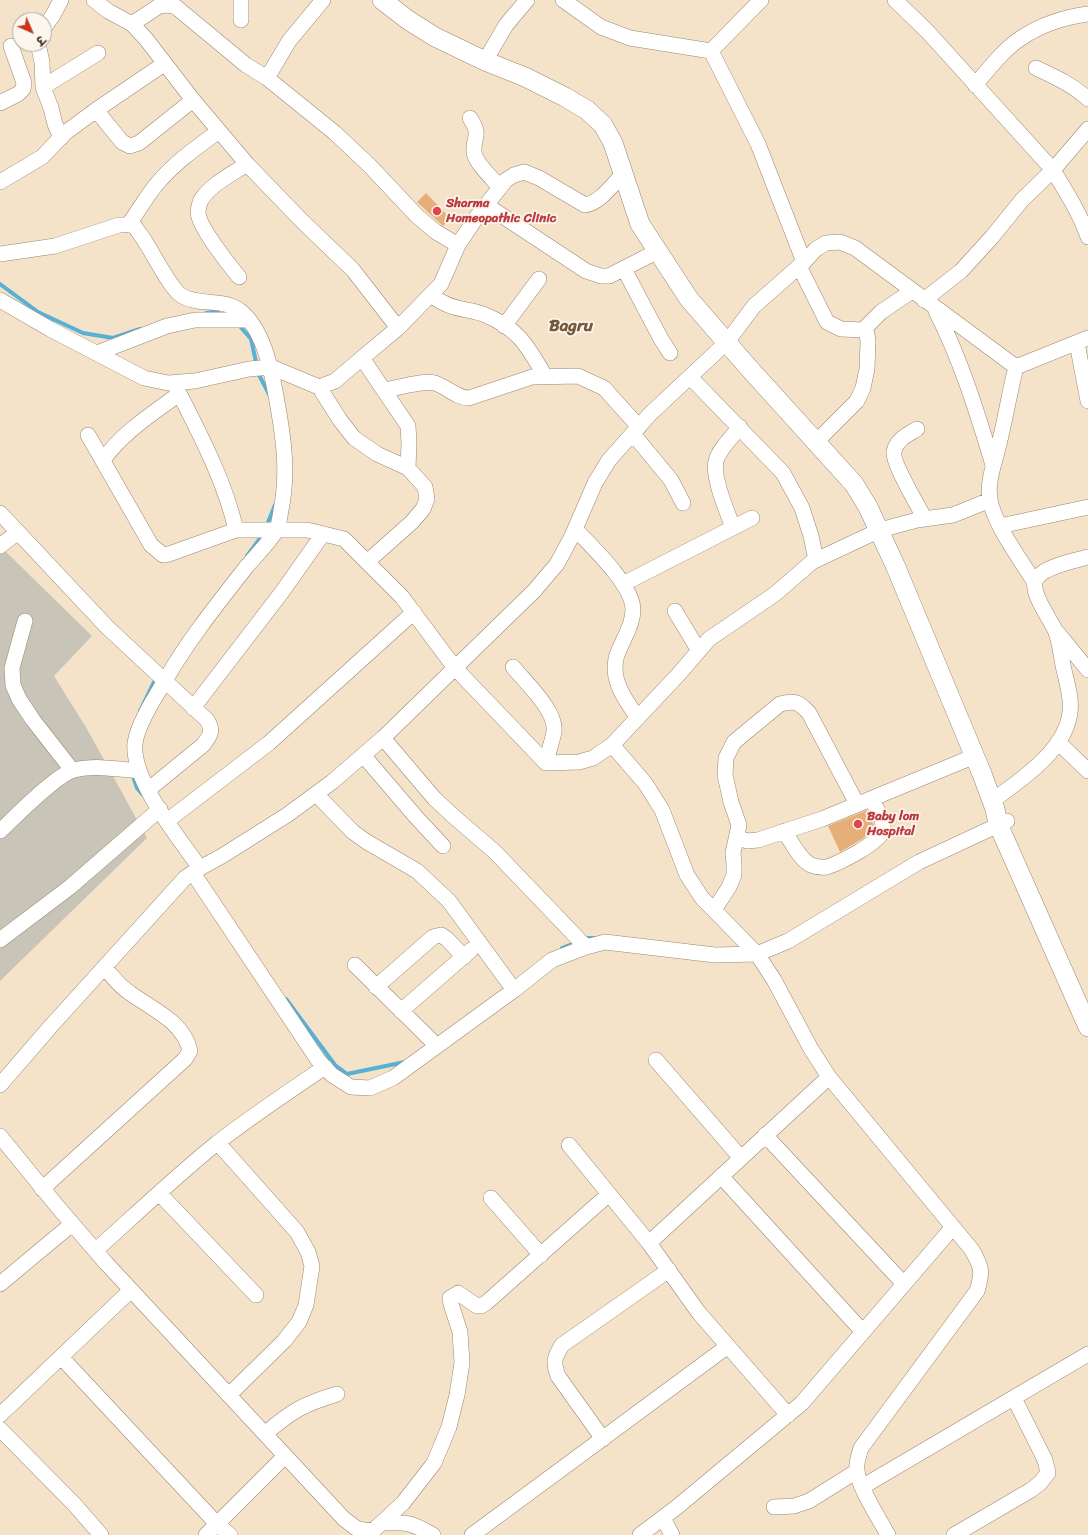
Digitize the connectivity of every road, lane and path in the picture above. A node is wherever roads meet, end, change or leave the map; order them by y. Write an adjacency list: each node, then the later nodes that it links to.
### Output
1 (60, 0): 11 (street)
2 (94, 0): 13 (street)
3 (240, 0): 12 (street)
4 (323, 0): 21 (street)
5 (382, 0): 18 (main road)
6 (527, 0): 18 (street)
7 (563, 0): 15 (street)
8 (761, 0): 15 (street)
9 (895, 0): 22 (street)
10 (1088, 14): 22 (street)
11 (52, 18)
12 (241, 20)
13 (132, 24): 19 (street); 21 (street)
14 (10, 46): 26 (street)
15 (711, 51): 43 (street)
16 (40, 52): 23 (street)
17 (98, 53): 23 (street)
18 (485, 61): 34 (main road)
19 (164, 64): 25 (street); 27 (street)
20 (1036, 68): 24 (street)
21 (267, 78): 40 (street)
22 (975, 85): 33 (street)
23 (43, 87): 31 (street)
24 (1088, 99)
25 (193, 100): 27 (street); 30 (street)
26 (0, 103)
27 (96, 110): 31 (street)
28 (470, 118): 36 (street)
29 (1088, 129): 33 (street)
30 (219, 130): 32 (street); 38 (street)
31 (61, 138): 35 (street)
32 (248, 164): 45 (street); 52 (street)
33 (1053, 170): 39 (street); 49 (street)
34 (623, 174): 36 (street); 41 (main road)
35 (0, 182)
36 (500, 187): 37 (street)
37 (486, 205): 40 (street); 44 (street)
38 (128, 225): 42 (street); 50 (street)
39 (1087, 230)
40 (458, 245): 47 (street)
41 (658, 251): 44 (street); 55 (main road)
42 (0, 254)
43 (801, 264): 49 (street); 53 (street); 55 (street)
44 (624, 269): 57 (street)
45 (239, 277)
46 (539, 279): 51 (street)
47 (431, 295): 51 (street); 52 (street)
48 (0, 300): 56 (street)
49 (924, 300): 53 (street); 60 (street); 73 (street)
50 (248, 320): 56 (street); 59 (street)
51 (504, 326): 61 (street)
52 (398, 328): 58 (street)
53 (863, 330): 71 (street)
54 (1082, 340): 60 (street); 66 (street)
55 (727, 342): 62 (street); 71 (main road)
56 (97, 353): 64 (street)
57 (670, 353)
58 (362, 358): 63 (street); 65 (street)
59 (271, 366): 63 (street); 64 (street); 85 (street)
60 (1016, 367): 73 (street)
61 (545, 376): 65 (street); 69 (street)
62 (690, 377): 67 (street); 69 (street)
63 (318, 387): 74 (street)
64 (177, 389): 72 (street); 84 (street)
65 (385, 390): 74 (street)
66 (1088, 402)
67 (740, 427): 82 (street); 91 (street)
68 (916, 429): 80 (street)
69 (636, 430): 76 (street); 83 (street)
70 (88, 435): 72 (street)
71 (816, 442): 86 (main road)
72 (103, 460): 84 (street)
73 (993, 465): 75 (street)
74 (408, 468): 92 (street)
75 (990, 500): 80 (street); 81 (street)
76 (683, 503)
77 (1088, 507): 81 (street)
78 (0, 513): 87 (street)
79 (752, 518): 82 (street)
80 (925, 519): 86 (street)
81 (1000, 526): 93 (street)
82 (733, 527): 94 (street)
83 (575, 529): 94 (street); 101 (street)
84 (236, 530): 85 (street)
85 (277, 530): 88 (street); 103 (street)
86 (880, 530): 91 (street); 110 (main road)
87 (18, 532): 89 (street); 103 (street)
88 (323, 534): 92 (street); 104 (street)
89 (0, 546)
90 (1088, 557): 93 (street)
91 (816, 560): 99 (street)
92 (367, 562): 96 (street)
93 (1035, 583): 98 (street)
94 (623, 584): 105 (street)
95 (675, 611): 99 (street)
96 (414, 612): 101 (street); 120 (street)
97 (25, 621): 112 (street)
98 (1055, 629): 102 (street); 107 (street)
99 (699, 651): 105 (street)
100 (513, 667): 111 (street)
101 (455, 668): 106 (street); 111 (street)
102 (1088, 670)
103 (164, 681): 104 (street); 113 (street)
104 (193, 708): 115 (street)
105 (638, 718): 108 (street)
106 (383, 738): 109 (street); 129 (street)
107 (1058, 742): 114 (street); 119 (street)
108 (612, 745): 111 (street); 126 (street)
109 (363, 755): 116 (street); 124 (street)
110 (975, 756): 117 (street); 119 (main road)
111 (546, 763)
112 (72, 770): 113 (street); 121 (street)
113 (139, 771): 115 (street)
114 (1088, 771)
115 (148, 790): 120 (street)
116 (316, 794): 125 (street); 128 (street)
117 (871, 799): 118 (street); 122 (street)
118 (858, 804): 122 (street); 123 (street)
119 (998, 814): 130 (street); 136 (main road); 138 (main road)
120 (164, 815): 125 (street); 127 (street)
121 (0, 831)
122 (784, 832): 123 (street)
123 (737, 837): 126 (street)
124 (443, 846)
125 (196, 870): 133 (street); 141 (street)
126 (714, 910): 130 (street)
127 (0, 940)
128 (480, 943): 131 (street); 135 (street)
129 (586, 947): 130 (street); 135 (street)
130 (758, 954): 142 (street)
131 (464, 957): 134 (street); 137 (street)
132 (354, 965): 134 (street)
133 (104, 967): 143 (street); 150 (street)
134 (376, 987): 137 (street)
135 (514, 990): 139 (street)
136 (1088, 1003)
137 (401, 1011): 139 (street)
138 (1088, 1028)
139 (437, 1046): 141 (street)
140 (656, 1060): 148 (street)
141 (325, 1067): 146 (street)
142 (829, 1077): 144 (street); 155 (street)
143 (0, 1085)
144 (765, 1135): 148 (street); 161 (street)
145 (0, 1136): 150 (street)
146 (218, 1143): 151 (street); 169 (street)
147 (569, 1145): 152 (street)
148 (741, 1158): 149 (street)
149 (721, 1176): 156 (street); 164 (street)
150 (42, 1189): 154 (street)
151 (159, 1193): 157 (street); 163 (street)
152 (609, 1194): 156 (street); 158 (street)
153 (490, 1198): 158 (street)
154 (72, 1224): 157 (street); 160 (street)
155 (953, 1226): 161 (street); 177 (street)
156 (649, 1242): 159 (street)
157 (96, 1250): 162 (street)
158 (540, 1255): 181 (street)
159 (669, 1270): 165 (street); 175 (street)
160 (1, 1281)
161 (904, 1284): 164 (street)
162 (131, 1290): 167 (street); 169 (street)
163 (256, 1295)
164 (863, 1332): 172 (street)
165 (728, 1346): 172 (street); 175 (street)
166 (1088, 1354): 170 (street)
167 (61, 1357): 171 (street); 182 (street)
168 (337, 1394): 174 (street)
169 (229, 1395): 174 (street)
170 (1014, 1398): 178 (street); 191 (street)
171 (0, 1415)
172 (788, 1415): 180 (street)
173 (0, 1429): 183 (street)
174 (265, 1434): 176 (street)
175 (603, 1439): 187 (street)
176 (285, 1456): 181 (street); 182 (street)
177 (857, 1471): 178 (street); 179 (street)
178 (862, 1486): 190 (street)
179 (774, 1507)
180 (663, 1518): 188 (street); 189 (street)
181 (383, 1522): 186 (street)
182 (217, 1524): 184 (street); 185 (street)
183 (101, 1535)
184 (206, 1535)
185 (230, 1535)
186 (433, 1535)
187 (472, 1535)
188 (640, 1535)
189 (672, 1535)
190 (888, 1535)
191 (954, 1535)

